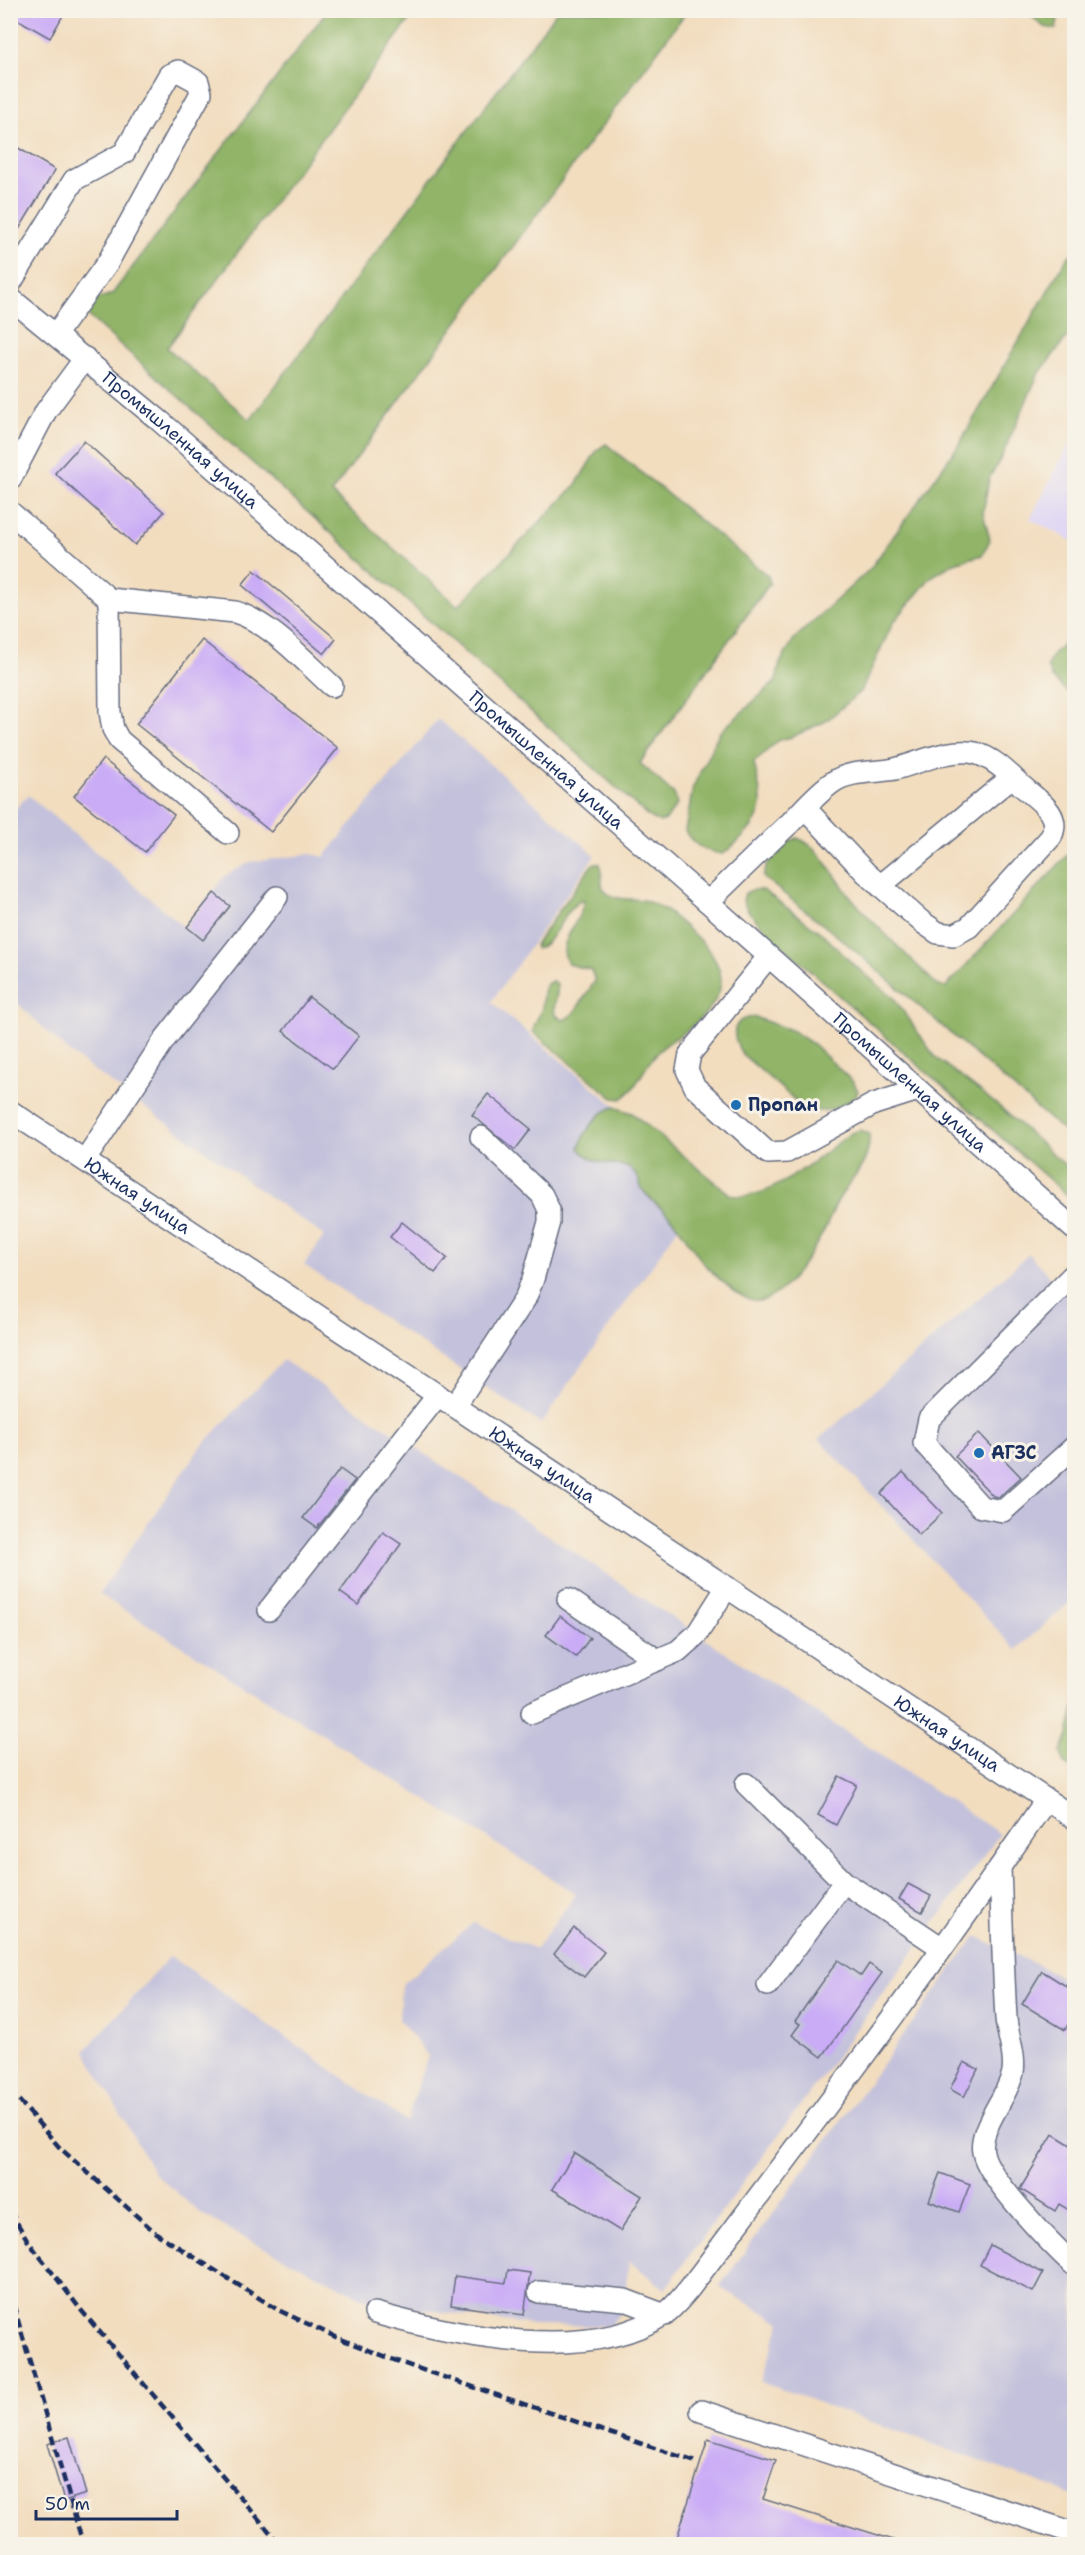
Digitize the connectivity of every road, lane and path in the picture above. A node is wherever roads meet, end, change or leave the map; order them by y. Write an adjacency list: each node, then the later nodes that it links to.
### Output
1 (10, 284): 3 (street)
2 (10, 298): 3 (street, Промышленная улица)
3 (56, 334): 4 (street, Промышленная улица)
4 (85, 358): 5 (street); 14 (street, Промышленная улица)
5 (10, 480)
6 (10, 512): 7 (street)
7 (109, 599): 8 (street); 11 (street)
8 (332, 686)
9 (1012, 777): 10 (street); 12 (street); 12 (street)
10 (805, 808): 12 (street); 14 (street)
11 (228, 833)
12 (880, 886)
13 (277, 897): 19 (street)
14 (708, 902): 15 (street, Промышленная улица)
15 (768, 957): 16 (street, Промышленная улица); 16 (street)
16 (918, 1090): 20 (street, Промышленная улица)
17 (10, 1111): 19 (street, Южная улица)
18 (481, 1137): 22 (street)
19 (85, 1160): 22 (street, Южная улица)
20 (1074, 1230)
21 (1074, 1274): 23 (street)
22 (447, 1400): 24 (street, Южная улица); 26 (street)
23 (1074, 1447)
24 (727, 1587): 27 (street); 30 (street, Южная улица)
25 (568, 1599): 27 (street)
26 (269, 1610)
27 (657, 1660): 28 (street)
28 (532, 1713)
29 (746, 1784): 33 (street)
30 (1046, 1800): 31 (street, Южная улица); 32 (street)
31 (1074, 1818)
32 (1000, 1867): 34 (street); 36 (street)
33 (844, 1882): 34 (street); 35 (street)
34 (942, 1947): 39 (street)
35 (768, 1985)
36 (1074, 2265)
37 (538, 2292): 39 (street)
38 (375, 2313): 39 (street)
39 (665, 2314)
40 (701, 2411): 41 (street)
41 (1074, 2533)

